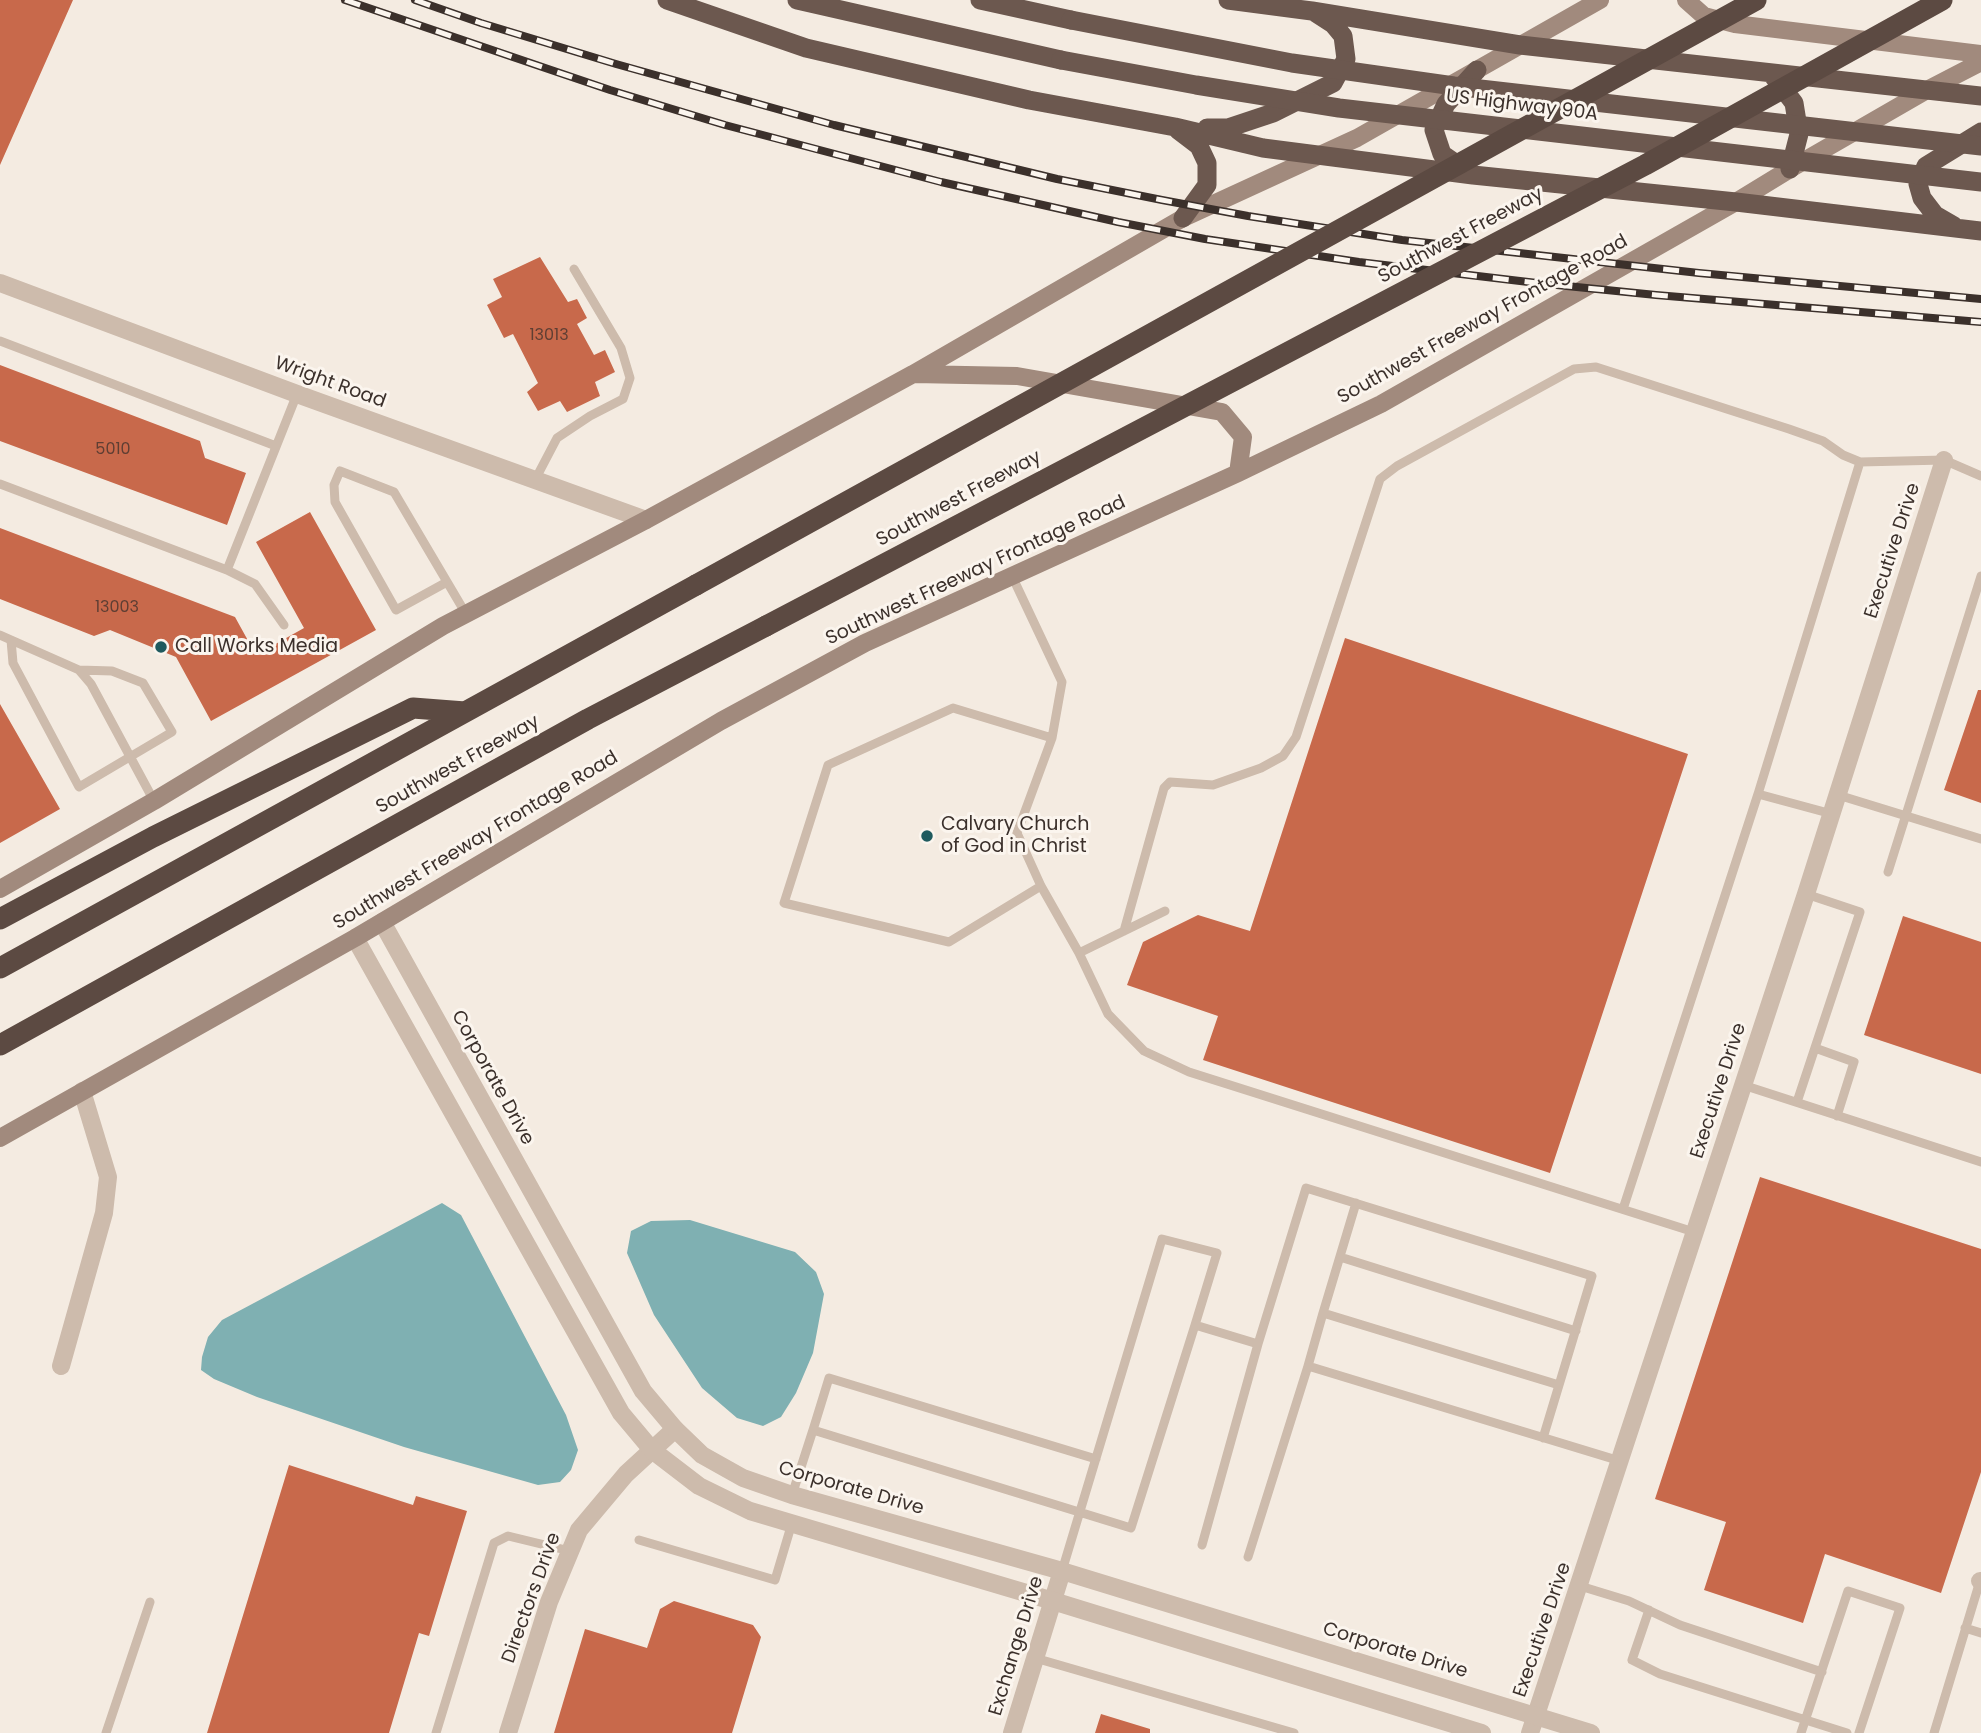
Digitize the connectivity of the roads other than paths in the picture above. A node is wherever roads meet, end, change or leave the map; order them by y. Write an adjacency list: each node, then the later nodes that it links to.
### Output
1 (667, 0): 17 (highway)
2 (797, 0): 23 (highway, US Highway 90A, bridge)
3 (980, 0): 19 (highway, US Highway 90A, bridge)
4 (1228, 0): 9 (highway)
5 (1600, 0): 10 (main road)
6 (1686, 0): 11 (main road)
7 (1756, 0): 50 (highway, bridge)
8 (1942, 0): 70 (highway, Southwest Freeway, bridge)
9 (1312, 11): 10 (highway); 17 (highway)
10 (1520, 45): 13 (main road); 14 (highway)
11 (1981, 54)
12 (1981, 62): 15 (main road, Southwest Freeway Frontage Road)
13 (1477, 70): 20 (main road); 22 (highway)
14 (1771, 73): 15 (highway); 21 (highway)
15 (1927, 90): 16 (highway); 21 (main road, Southwest Freeway Frontage Road)
16 (1981, 96)
17 (1175, 127): 20 (highway); 25 (highway)
18 (1981, 132): 26 (highway)
19 (1981, 146)
20 (1320, 156): 22 (highway); 25 (main road)
21 (1790, 169): 24 (main road, Southwest Freeway Frontage Road)
22 (1473, 175): 24 (highway)
23 (1981, 181)
24 (1736, 202): 26 (highway); 36 (main road, Southwest Freeway Frontage Road)
25 (1183, 218): 31 (main road)
26 (1958, 229): 27 (highway)
27 (1981, 231)
28 (574, 269): 38 (lane)
29 (0, 283): 32 (street, Wright Road)
30 (0, 341): 33 (lane)
31 (912, 374): 36 (main road); 40 (main road)
32 (297, 394): 33 (lane); 38 (street, Wright Road)
33 (276, 446): 41 (lane)
34 (1944, 460): 35 (lane); 37 (lane); 54 (street, Executive Drive)
35 (1860, 462): 53 (lane); 66 (lane)
36 (1238, 473): 42 (main road, Southwest Freeway Frontage Road)
37 (1981, 477)
38 (535, 480): 40 (street, Wright Road)
39 (0, 484): 41 (lane)
40 (646, 520): 45 (main road)
41 (227, 570): 46 (lane)
42 (1012, 576): 51 (lane); 65 (main road, Southwest Freeway Frontage Road)
43 (1981, 576): 57 (lane)
44 (447, 582): 44 (lane); 45 (lane)
45 (466, 614): 55 (main road)
46 (284, 625)
47 (0, 635): 48 (lane)
48 (11, 640): 49 (lane); 52 (lane)
49 (79, 670): 52 (lane); 52 (lane)
50 (465, 712): 64 (highway); 69 (highway)
51 (1052, 738): 60 (lane); 60 (lane)
52 (130, 757): 55 (lane)
53 (1758, 794): 56 (lane); 81 (lane)
54 (1838, 795): 56 (street, Executive Drive); 57 (lane)
55 (154, 801): 61 (main road)
56 (1832, 814): 62 (street, Executive Drive)
57 (1905, 816): 58 (lane); 59 (lane)
58 (1981, 839)
59 (1888, 872)
60 (1041, 886): 68 (lane)
61 (0, 890)
62 (1806, 894): 72 (lane); 74 (street, Executive Drive)
63 (1165, 911): 66 (lane)
64 (0, 919)
65 (382, 922): 67 (main road, Southwest Freeway Frontage Road); 91 (street, Corporate Drive)
66 (1124, 931): 68 (lane)
67 (355, 938): 75 (main road, Southwest Freeway Frontage Road); 94 (street)
68 (1079, 953): 81 (lane)
69 (0, 968)
70 (89, 995): 71 (highway, Southwest Freeway); 73 (highway)
71 (0, 1045)
72 (1815, 1048): 76 (lane); 77 (lane)
73 (0, 1056)
74 (1743, 1085): 76 (lane); 82 (street, Executive Drive)
75 (82, 1091): 78 (main road, Southwest Freeway Frontage Road); 88 (street)
76 (1797, 1102): 77 (lane)
77 (1837, 1115): 79 (lane)
78 (0, 1138)
79 (1981, 1162)
80 (1356, 1203): 83 (lane); 86 (lane); 87 (lane)
81 (1623, 1209): 82 (lane)
82 (1694, 1232): 96 (street, Executive Drive)
83 (1340, 1257): 84 (lane); 86 (lane)
84 (1323, 1313): 89 (lane); 90 (lane)
85 (1195, 1325): 87 (lane); 95 (lane); 98 (lane)
86 (1576, 1331): 90 (lane)
87 (1258, 1344): 101 (lane)
88 (61, 1366)
89 (1308, 1366): 93 (lane); 103 (lane)
90 (1559, 1385): 93 (lane)
91 (675, 1429): 94 (street, Directors Drive); 97 (street, Corporate Drive)
92 (813, 1430): 95 (lane); 97 (lane); 98 (lane)
93 (1543, 1438): 96 (lane)
94 (652, 1450): 99 (street); 102 (street, Directors Drive)
95 (1096, 1459): 98 (lane)
96 (1620, 1461): 106 (street, Executive Drive)
97 (792, 1495): 104 (street, Corporate Drive)
98 (1080, 1512): 104 (lane)
99 (792, 1523): 100 (lane); 107 (street)
100 (639, 1540)
101 (1202, 1545)
102 (570, 1551): 117 (lane); 118 (street, Directors Drive)
103 (1248, 1558)
104 (1062, 1571): 107 (street, Exchange Drive); 115 (street, Corporate Drive)
105 (1980, 1581): 110 (lane)
106 (1580, 1586): 109 (lane); 115 (street, Executive Drive)
107 (1053, 1601): 112 (street, Exchange Drive); 121 (street)
108 (150, 1602): 116 (lane)
109 (1649, 1610): 113 (lane); 114 (lane)
110 (1965, 1628): 111 (lane); 126 (lane)
111 (1981, 1633)
112 (1035, 1658): 119 (street, Exchange Drive); 120 (lane)
113 (1822, 1672): 114 (lane); 125 (lane)
114 (1805, 1720): 123 (lane); 124 (lane)
115 (1533, 1725): 122 (street, Corporate Drive)
116 (106, 1733)
117 (436, 1733)
118 (508, 1733)
119 (1012, 1733)
120 (1294, 1733)
121 (1482, 1733)
122 (1591, 1733)
123 (1801, 1733)
124 (1847, 1733)
125 (1859, 1733)
126 (1934, 1733)

